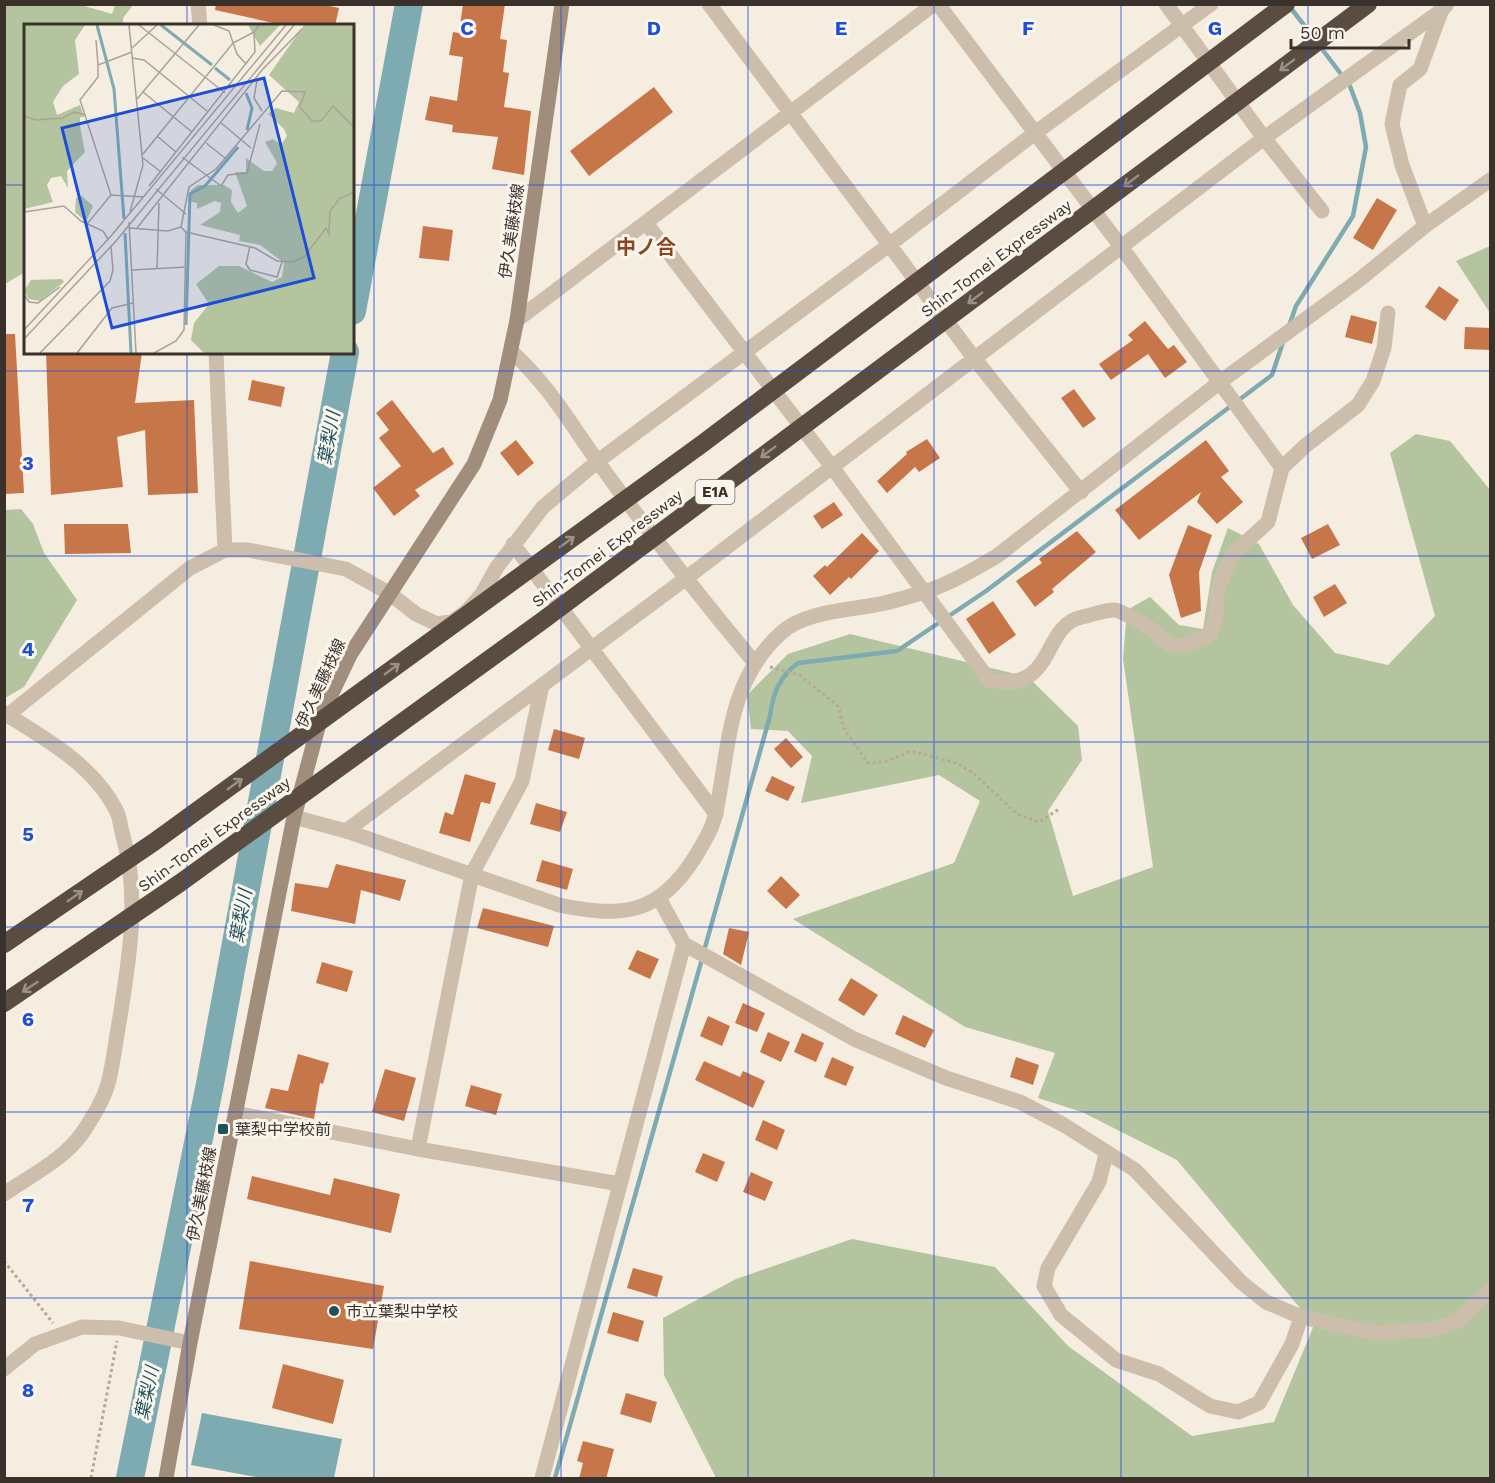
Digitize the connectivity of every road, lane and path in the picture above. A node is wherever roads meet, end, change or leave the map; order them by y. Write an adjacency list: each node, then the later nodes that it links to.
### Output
1 (198, 4): 10 (street)
2 (562, 4): 22 (main road, 伊久美藤枝線)
3 (709, 4): 12 (street)
4 (936, 4): 12 (street); 13 (street)
5 (1166, 4): 11 (street)
6 (1211, 4): 11 (street)
7 (1286, 4): 47 (highway, Shin-Tomei Expressway, one-way to 7)
8 (1368, 4): 49 (highway, Shin-Tomei Expressway / E1A, one-way to 49)
9 (1444, 6): 14 (street); 18 (street)
10 (200, 24)
11 (1181, 24): 13 (street); 14 (street)
12 (789, 112): 17 (street); 19 (street)
13 (1035, 133): 19 (street); 20 (street)
14 (1264, 138): 16 (street); 20 (street)
15 (1491, 180): 18 (street)
16 (1322, 211)
17 (646, 223): 22 (street); 24 (street)
18 (1425, 226): 27 (street)
19 (889, 245): 24 (street); 26 (street)
20 (1122, 248): 26 (street); 27 (street)
21 (1388, 313): 30 (street)
22 (517, 320): 23 (main road, 伊久美藤枝線)
23 (511, 351): 28 (street); 36 (main road, 伊久美藤枝線)
24 (744, 352): 28 (street); 29 (street)
25 (216, 354): 33 (street)
26 (974, 358): 29 (street); 31 (street)
27 (1220, 382): 30 (street); 31 (street)
28 (598, 461): 32 (street); 34 (street)
29 (832, 467): 34 (street); 35 (street)
30 (1282, 468): 35 (street)
31 (1080, 492): 35 (street)
32 (513, 544): 36 (street); 37 (street)
33 (225, 550): 36 (street); 40 (street)
34 (686, 579): 37 (street); 38 (street)
35 (924, 592): 38 (street)
36 (389, 593): 43 (main road, 伊久美藤枝線)
37 (591, 647): 39 (street); 42 (street)
38 (753, 662): 41 (path); 42 (street)
39 (542, 685): 44 (street); 45 (street)
40 (6, 714): 54 (street)
41 (1059, 809)
42 (716, 814): 46 (street)
43 (294, 817): 44 (street); 50 (main road, 伊久美藤枝線)
44 (346, 831): 45 (street)
45 (472, 874): 46 (street); 51 (street)
46 (659, 898): 48 (street)
47 (4, 944)
48 (684, 944): 52 (street); 53 (street)
49 (4, 1003)
50 (235, 1113): 51 (street); 60 (main road, 伊久美藤枝線)
51 (418, 1149): 53 (street)
52 (1106, 1154): 57 (street); 57 (street)
53 (621, 1184): 64 (street)
54 (4, 1194)
55 (4, 1261): 59 (path)
56 (1491, 1290): 57 (street)
57 (1301, 1317)
58 (119, 1328): 59 (street); 60 (street); 62 (path)
59 (62, 1334): 61 (street)
60 (190, 1343): 63 (main road, 伊久美藤枝線)
61 (4, 1369)
62 (91, 1479)
63 (166, 1479)
64 (542, 1479)

